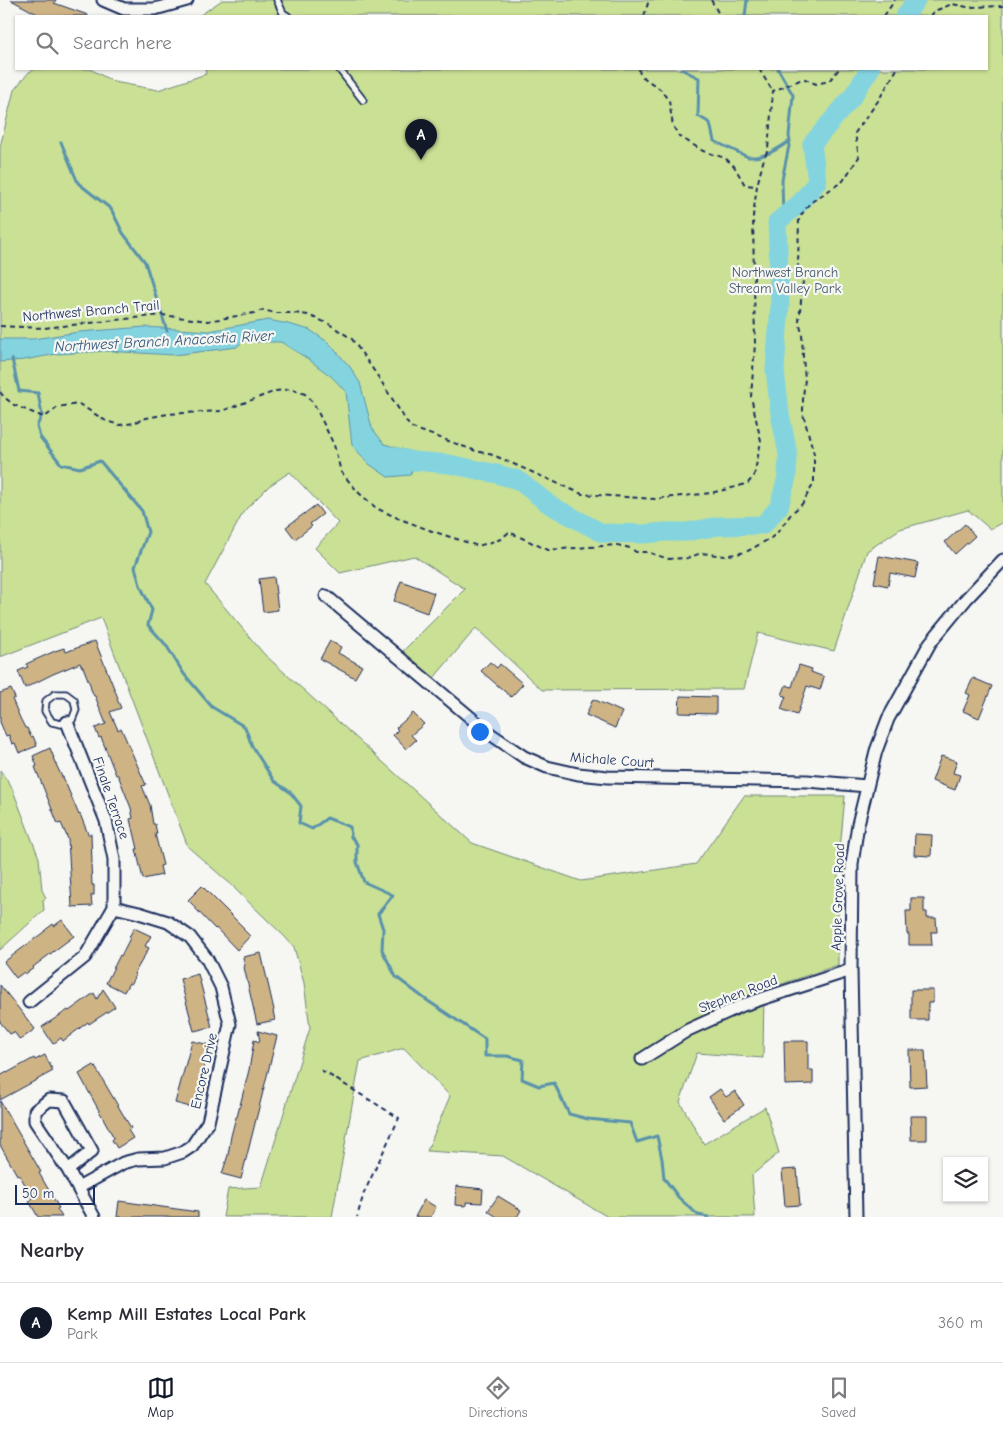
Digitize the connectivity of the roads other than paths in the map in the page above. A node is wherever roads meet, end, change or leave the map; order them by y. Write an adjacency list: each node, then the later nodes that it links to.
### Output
1 (103, 0): 2 (street)
2 (186, 0)
3 (277, 0): 4 (lane)
4 (287, 15)
5 (340, 70): 6 (lane)
6 (363, 100)
7 (1003, 560): 10 (street, Apple Grove Road)
8 (326, 596): 10 (street, Michale Court)
9 (67, 722): 9 (lane); 11 (street, Finale Terrace)
10 (866, 786): 12 (street, Apple Grove Road)
11 (114, 907): 13 (street); 16 (street, Encore Drive)
12 (851, 970): 14 (street, Stephen Road); 18 (street, Apple Grove Road)
13 (29, 1002)
14 (642, 1059)
15 (68, 1170): 15 (street); 16 (street)
16 (78, 1188): 17 (street)
17 (94, 1217)
18 (856, 1217)

